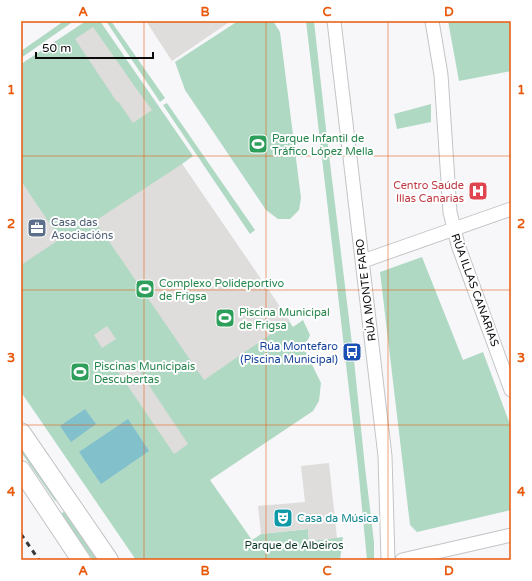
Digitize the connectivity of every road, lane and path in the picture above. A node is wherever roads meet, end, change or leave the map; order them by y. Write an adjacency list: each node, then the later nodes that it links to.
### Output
1 (334, 21): 5 (street, RÚA MONTE FARO)
2 (432, 21): 4 (street, RÚA ILLAS CANARIAS)
3 (511, 209): 4 (street)
4 (453, 230): 5 (street); 6 (street, RÚA ILLAS CANARIAS)
5 (363, 262): 12 (street, RÚA MONTE FARO)
6 (511, 390)
7 (21, 432): 11 (street)
8 (21, 470): 10 (street)
9 (511, 535): 13 (street)
10 (81, 560)
11 (109, 560)
12 (388, 560)
13 (402, 560)

